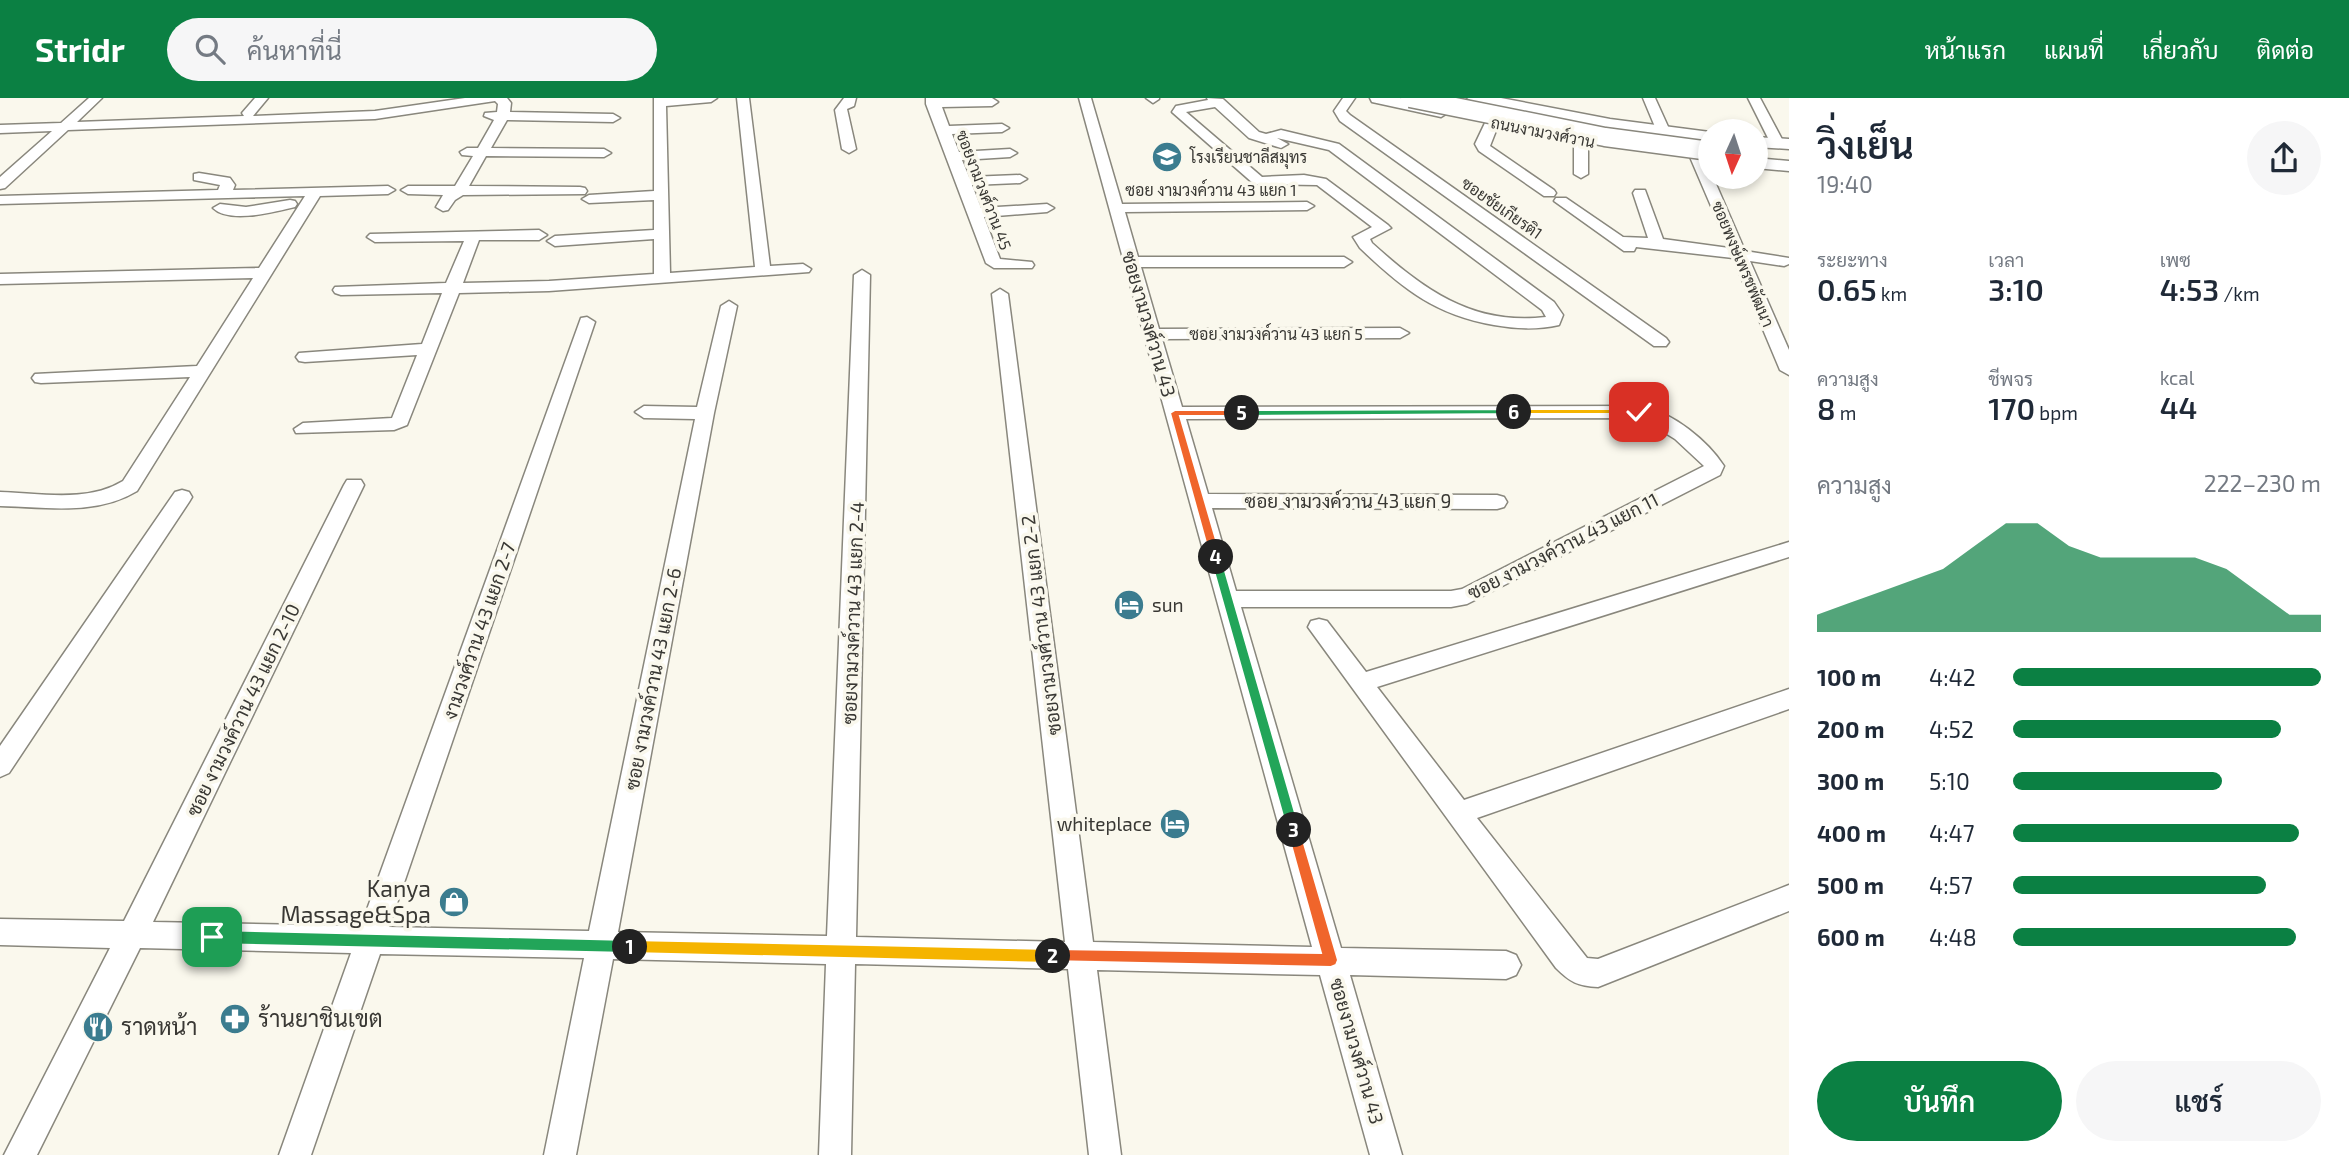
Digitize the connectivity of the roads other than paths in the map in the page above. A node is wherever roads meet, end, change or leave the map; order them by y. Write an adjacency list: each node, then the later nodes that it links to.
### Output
1 (96, 98): 25 (street)
2 (262, 98): 19 (street)
3 (492, 98): 20 (street); 21 (street); 25 (street)
4 (711, 98): 15 (street)
5 (743, 98): 80 (street)
6 (850, 98): 36 (street)
7 (1084, 98): 65 (street, ซอยงามวงศ์วาน 43)
8 (1349, 98): 92 (street, ซอยชัยเกียรติ1)
9 (1378, 98): 23 (main road, ถนนงามวงศ์วาน)
10 (1410, 98): 41 (main road, ถนนงามวงศ์วาน, bridge)
11 (1440, 98): 33 (main road, ถนนงามวงศ์วาน)
12 (1475, 98): 24 (main road, ถนนงามวงศ์วาน)
13 (1649, 98): 29 (street)
14 (1754, 98): 34 (street)
15 (660, 100): 57 (street)
16 (1216, 100): 31 (street); 31 (street)
17 (932, 101): 18 (street); 28 (street, ซอยงามวงศ์วาน 45)
18 (992, 102)
19 (248, 113)
20 (487, 116): 21 (street); 37 (street)
21 (503, 116): 22 (street); 38 (street)
22 (613, 118)
23 (1492, 123): 32 (main road, ถนนงามวงศ์วาน); 67 (street)
24 (1610, 124): 29 (main road, ถนนงามวงศ์วาน); 35 (main road)
25 (64, 127): 27 (street); 52 (street)
26 (1002, 128): 28 (street)
27 (0, 129)
28 (943, 130): 43 (street, ซอยงามวงศ์วาน 45)
29 (1663, 131): 30 (main road, ถนนงามวงศ์วาน)
30 (1698, 135)
31 (1294, 139)
32 (1581, 140): 35 (main road, ถนนงามวงศ์วาน); 48 (street)
33 (1698, 141)
34 (1785, 146)
35 (1622, 147): 42 (main road, ถนนงามวงศ์วาน)
36 (849, 149)
37 (467, 152): 38 (street); 58 (street)
38 (482, 152): 39 (street); 58 (street)
39 (604, 153)
40 (1010, 153): 43 (street)
41 (1698, 154)
42 (1698, 154)
43 (953, 156): 51 (street, ซอยงามวงศ์วาน 45)
44 (1768, 157): 45 (main road)
45 (1789, 159)
46 (1768, 164): 47 (main road)
47 (1789, 166)
48 (1581, 174)
49 (199, 177): 62 (street)
50 (1020, 179): 51 (street)
51 (962, 181): 66 (street, ซอยงามวงศ์วาน 45)
52 (1, 184)
53 (1717, 189): 74 (street, ซอยพงษ์เพรชพัฒนา)
54 (388, 190): 60 (street)
55 (408, 190): 58 (street)
56 (1640, 193): 73 (street)
57 (660, 195): 58 (street); 68 (street)
58 (449, 196)
59 (1586, 196): 67 (street)
60 (311, 197): 62 (street); 81 (street)
61 (0, 200): 62 (street)
62 (222, 201)
63 (1307, 206): 65 (street, ซอย งามวงค์วาน 43 แยก 1)
64 (1047, 208): 66 (street)
65 (1116, 208): 76 (street, ซอยงามวงศ์วาน 43)
66 (975, 213): 78 (street, ซอยงามวงศ์วาน 45)
67 (1581, 214): 73 (street)
68 (661, 234): 72 (street); 83 (street)
69 (539, 235): 70 (street)
70 (474, 236): 71 (street); 85 (street)
71 (375, 237)
72 (555, 241)
73 (1657, 243): 74 (street)
74 (1739, 254): 75 (street); 95 (street, ซอยพงษ์เพรชพัฒนา)
75 (1784, 261)
76 (1131, 262): 77 (street); 91 (street, ซอยงามวงศ์วาน 43)
77 (1345, 262)
78 (1026, 265)
79 (803, 269): 80 (street)
80 (763, 271): 83 (street)
81 (262, 273): 84 (street); 96 (street)
82 (863, 275): 119 (street, ซอยงามวงค์วาน 43 แยก 2-4)
83 (662, 278): 85 (street)
84 (0, 279)
85 (452, 289): 86 (street); 93 (street)
86 (341, 290)
87 (1000, 294): 120 (street, ซอยงามวงศ์วาน 43 แยก 2-2)
88 (729, 306): 99 (street, ซอย งามวงค์วาน 43 แยก 2-6)
89 (587, 322): 117 (street, งามวงศ์วาน 43 แยก 2-7)
90 (1400, 333): 91 (street, ซอย งามวงค์วาน 43 แยก 5)
91 (1152, 334): 100 (street, ซอยงามวงศ์วาน 43)
92 (1660, 342)
93 (428, 349): 94 (street); 101 (street)
94 (305, 357)
95 (1789, 370)
96 (203, 371): 97 (street); 105 (street)
97 (41, 378)
98 (644, 412): 99 (street)
99 (705, 412): 118 (street, ซอย งามวงค์วาน 43 แยก 2-6)
100 (1175, 413): 104 (street, ซอยงามวงศ์วาน 43); 108 (street, ซอย งามวงค์วาน 43 แยก 11)
101 (303, 429)
102 (354, 485): 116 (street, ซอย งามวงค์วาน 43 แยก 2-10)
103 (181, 497): 112 (street)
104 (1200, 501): 106 (street, ซอย งามวงค์วาน 43 แยก 9); 108 (street, ซอยงามวงศ์วาน 43)
105 (3, 502)
106 (1497, 502)
107 (1789, 549): 110 (street)
108 (1228, 599): 121 (street, ซอยงามวงศ์วาน 43)
109 (1319, 627): 110 (street)
110 (1360, 682): 113 (street)
111 (1789, 699): 113 (street)
112 (0, 766)
113 (1460, 813): 114 (street)
114 (1789, 898)
115 (0, 932): 116 (street)
116 (132, 935): 117 (street); 123 (street, ซอย งามวงค์วาน 43 แยก 2-10)
117 (371, 941): 118 (street); 124 (street, งามวงศ์วาน 43 แยก 2-7)
118 (601, 946): 119 (street); 125 (street, ซอย งามวงค์วาน 43 แยก 2-6)
119 (843, 951): 120 (street); 126 (street, ซอยงามวงค์วาน 43 แยก 2-4)
120 (1081, 956): 121 (street); 127 (street, ซอยงามวงศ์วาน 43 แยก 2-2)
121 (1331, 960): 122 (street); 128 (street, ซอยงามวงศ์วาน 43)
122 (1506, 965)
123 (20, 1155)
124 (295, 1155)
125 (561, 1155)
126 (835, 1155)
127 (1105, 1155)
128 (1386, 1155)

